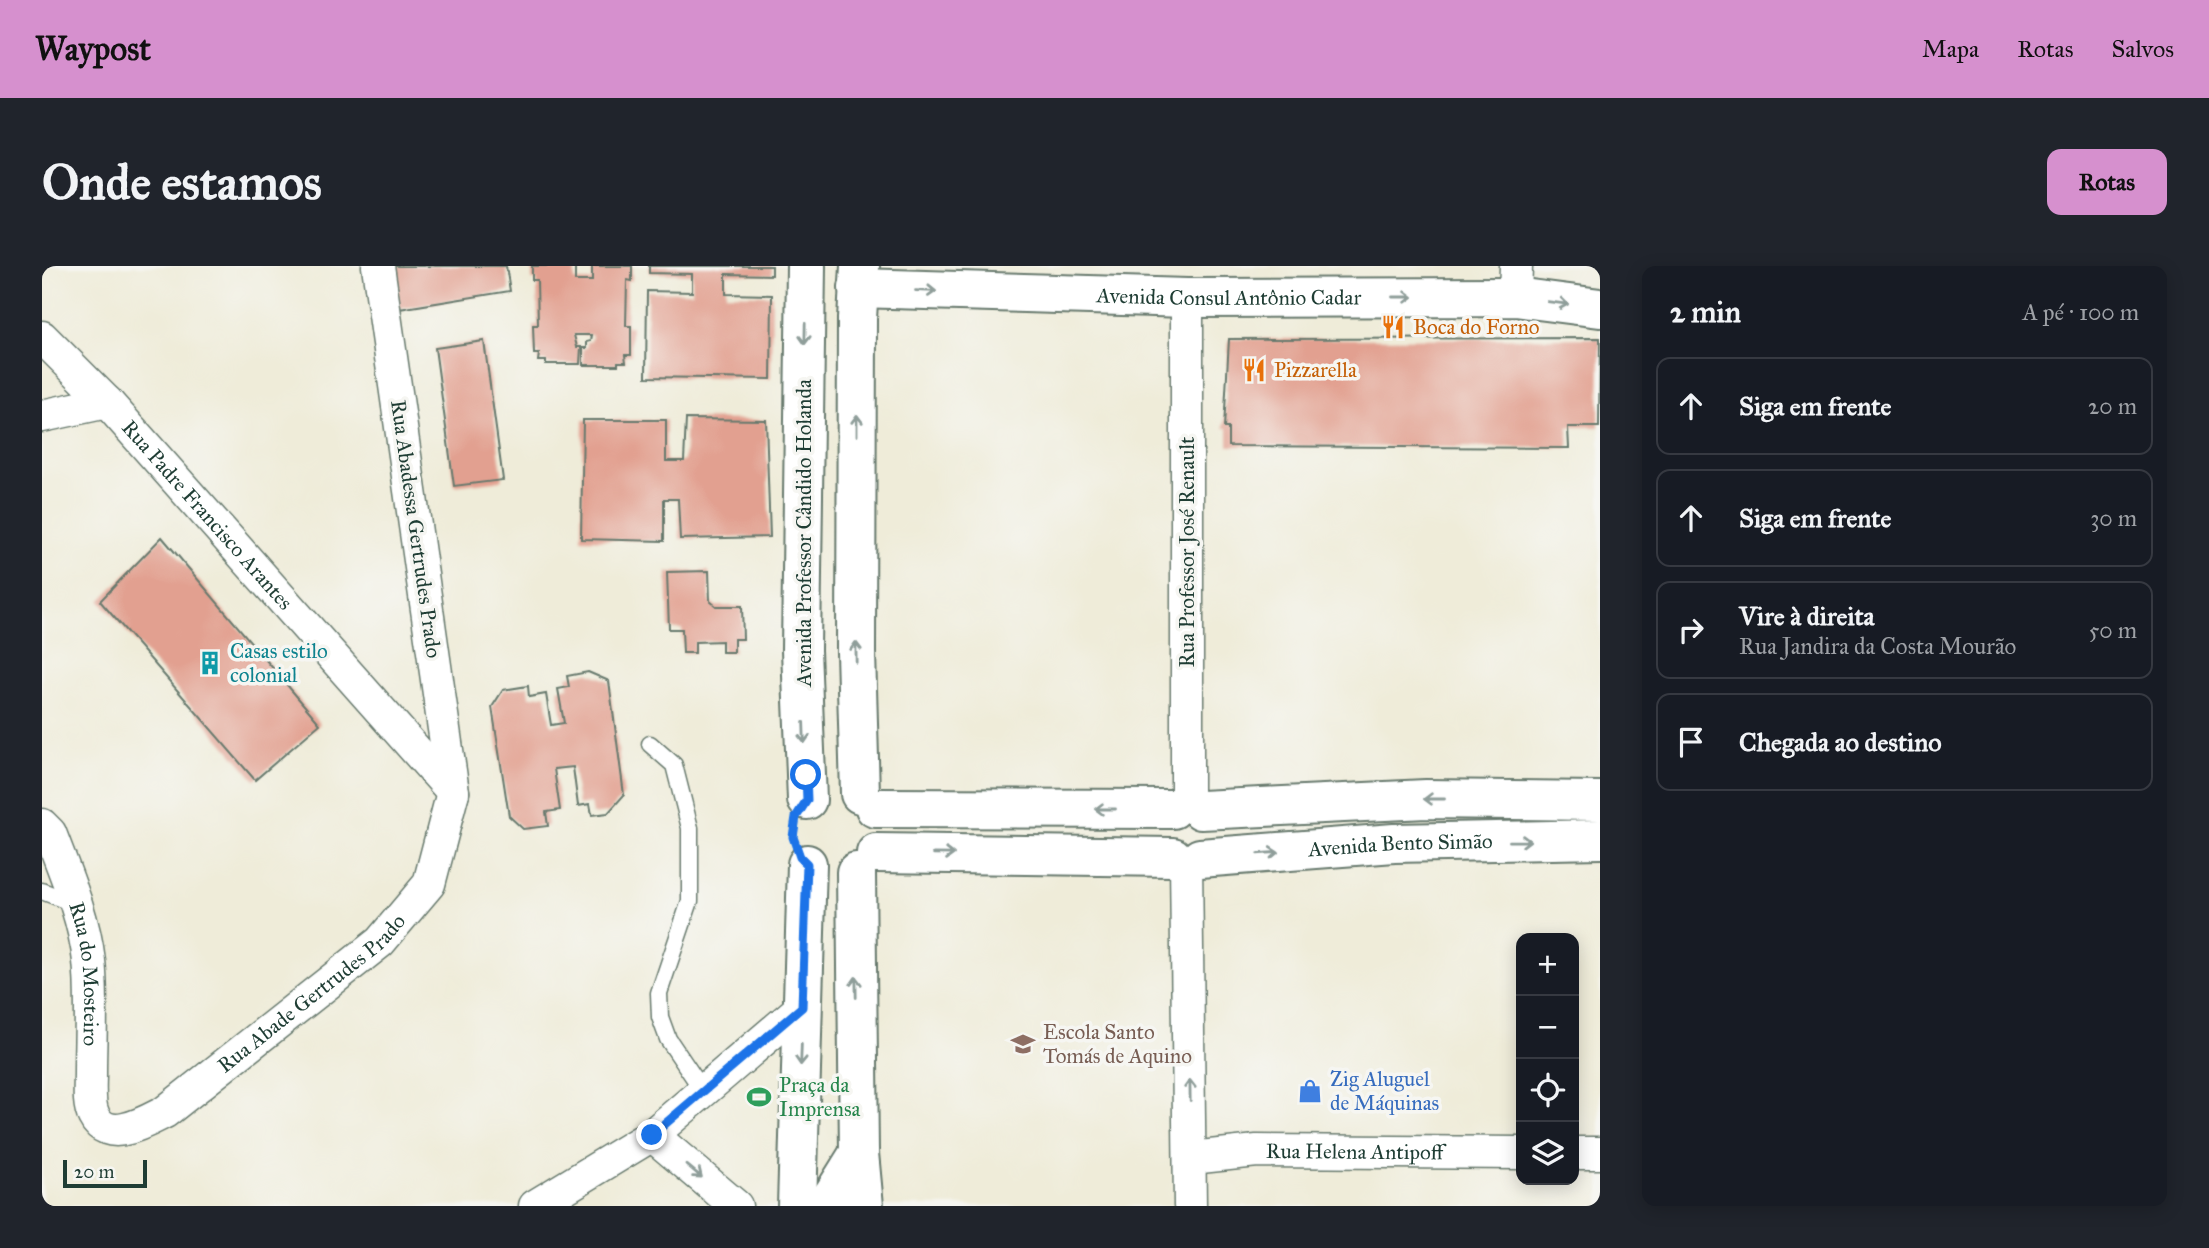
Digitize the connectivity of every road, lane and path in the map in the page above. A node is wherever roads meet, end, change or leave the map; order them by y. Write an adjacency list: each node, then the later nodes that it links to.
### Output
1 (378, 266): 11 (street, Rua Abadessa Gertrudes Prado)
2 (806, 266): 16 (street, Avenida Professor Cândido Holanda, one-way to 16)
3 (855, 273): 5 (street, Avenida Consul Antônio Cadar, one-way to 5); 12 (street, one-way to 3)
4 (1516, 282): 5 (street, Avenida Consul Antônio Cadar, one-way to 4); 6 (street, Avenida Consul Antônio Cadar, one-way to 6)
5 (1187, 298): 14 (street, Rua Professor José Renault)
6 (1600, 308)
7 (42, 337): 8 (street, Rua Padre Francisco Arantes)
8 (107, 402): 9 (street); 11 (street, Rua Padre Francisco Arantes)
9 (42, 416)
10 (650, 744): 23 (lane)
11 (453, 792): 24 (street, Rua Abade Gertrudes Prado)
12 (867, 801): 14 (street, Avenida Bento Simão, one-way to 12); 16 (street); 19 (street)
13 (1600, 801): 14 (street, Avenida Bento Simão, one-way to 14)
14 (1187, 808): 18 (street)
15 (42, 825): 21 (street, Rua do Mosteiro)
16 (800, 832): 19 (street); 22 (street, Avenida Professor Cândido Holanda)
17 (1600, 839): 18 (street, Avenida Bento Simão, one-way to 17)
18 (1187, 859): 19 (street, Avenida Bento Simão, one-way to 18); 30 (street, one-way to 18)
19 (866, 863): 26 (street, one-way to 19)
20 (42, 891): 21 (lane)
21 (77, 905): 24 (street, Rua do Mosteiro)
22 (802, 1007): 23 (street); 33 (street, Avenida Professor Cândido Holanda, one-way to 33)
23 (703, 1091): 25 (street)
24 (104, 1126)
25 (652, 1135): 31 (street); 32 (street, one-way to 32)
26 (859, 1153): 34 (street); 35 (street)
27 (1516, 1153): 30 (street, Rua Helena Antipoff)
28 (1579, 1153): 29 (street)
29 (1600, 1153)
30 (1191, 1158): 36 (street)
31 (535, 1206)
32 (736, 1206)
33 (797, 1206)
34 (826, 1206)
35 (864, 1206)
36 (1190, 1206)

